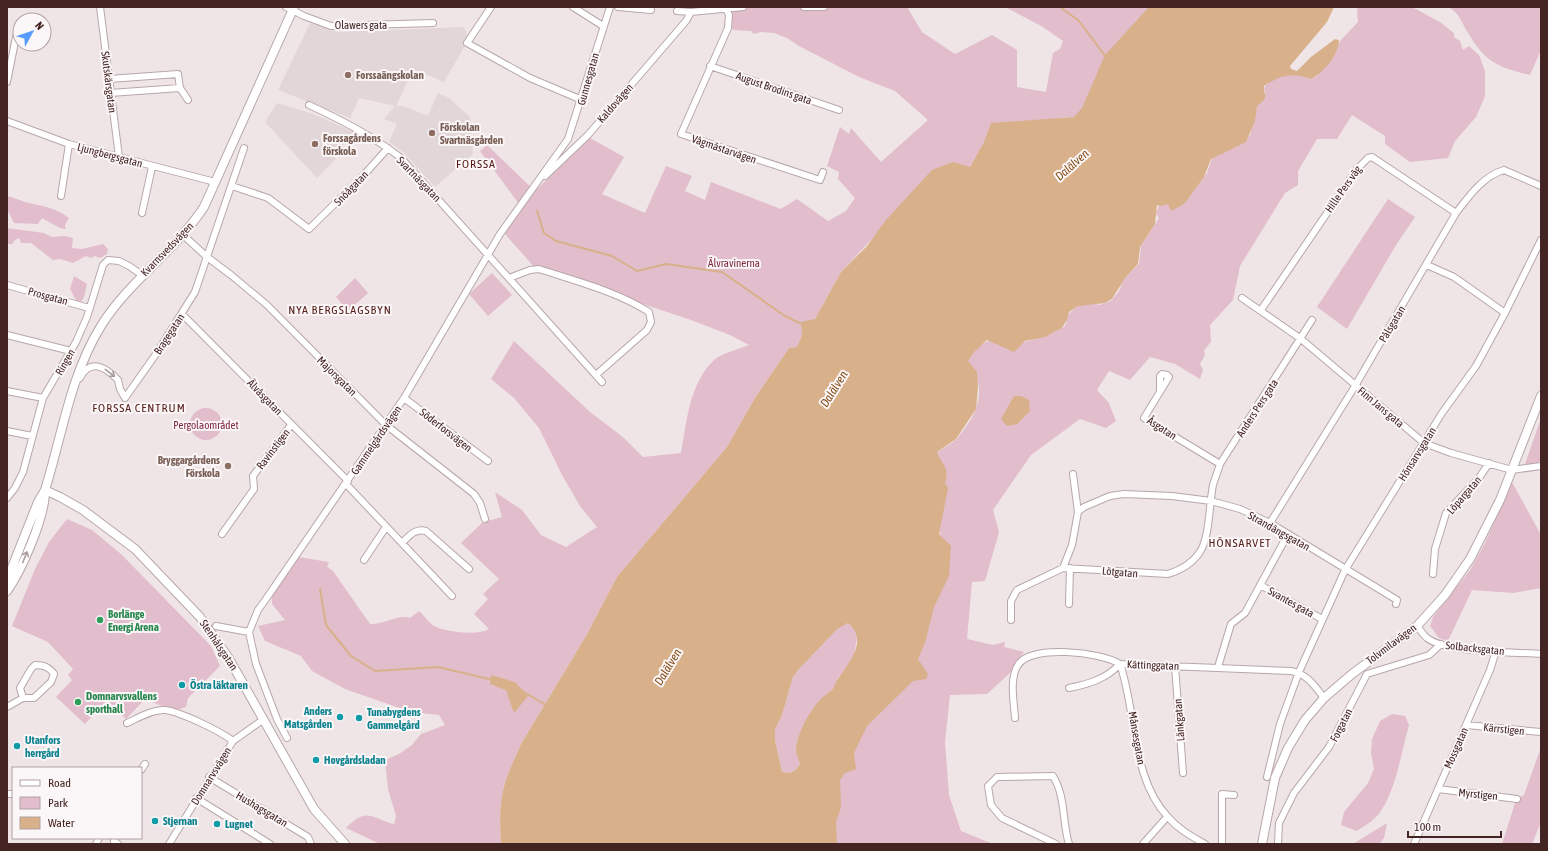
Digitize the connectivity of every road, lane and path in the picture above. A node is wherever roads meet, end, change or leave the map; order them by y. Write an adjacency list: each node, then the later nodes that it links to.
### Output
1 (100, 7): 18 (street, Skutskärsgatan)
2 (491, 7): 23 (street)
3 (573, 7): 15 (street)
4 (610, 7): 15 (street, Gunnesgatan)
5 (618, 7): 11 (street)
6 (743, 7): 10 (street)
7 (804, 7): 8 (street)
8 (824, 7)
9 (291, 8): 14 (street, Olawers gata); 34 (street, Kvarnsvedsvägen)
10 (725, 8): 13 (street); 17 (street, Vågmästarvägen)
11 (651, 10)
12 (677, 11): 13 (street)
13 (691, 12): 37 (street, Kaldovägen)
14 (433, 23)
15 (603, 26): 23 (street, Gunnesgatan)
16 (13, 52): 19 (street)
17 (710, 66): 25 (street, August Brodins gata); 33 (street, Vågmästarvägen)
18 (109, 79): 20 (street); 21 (street, Skutskärsgatan)
19 (7, 82)
20 (180, 88): 21 (street); 22 (street)
21 (110, 93): 31 (street, Skutskärsgatan)
22 (188, 100)
23 (582, 100): 30 (street, Gunnesgatan)
24 (309, 105): 29 (street, Svartnäsgatan)
25 (839, 110)
26 (7, 121): 27 (street, Ljungbergsgatan)
27 (69, 144): 31 (street, Ljungbergsgatan); 38 (street)
28 (244, 148): 35 (street, Bragegatan)
29 (388, 148): 35 (street, Snöågatan); 43 (street, Svartnäsgatan)
30 (562, 150): 37 (street, Gammelgårdsvägen)
31 (120, 157): 32 (street, Ljungbergsgatan)
32 (152, 166): 34 (street, Ljungbergsgatan); 39 (street)
33 (824, 172)
34 (215, 182): 41 (street, Kvarnsvedsvägen)
35 (232, 186): 44 (street, Bragegatan)
36 (1541, 186): 40 (street, Pålsgatan)
37 (532, 187): 43 (street, Gammelgårdsvägen)
38 (61, 196)
39 (142, 213)
40 (1456, 213): 45 (street, Pålsgatan); 51 (street, Hille Pers väg)
41 (183, 235): 44 (street, Majorsgatan); 46 (street, Kvarnsvedsvägen)
42 (1541, 240): 52 (street, Hönsarvsgatan)
43 (487, 254): 47 (street, Svartnäsgatan); 66 (street, Gammelgårdsvägen)
44 (207, 257): 53 (street, Bragegatan); 68 (street, Majorsgatan)
45 (1426, 265): 52 (street); 61 (street, Pålsgatan)
46 (142, 275): 50 (street, Ringen); 63 (street, Kvarnsvedsvägen)
47 (509, 278): 58 (street, Svartnäsgatan); 58 (street)
48 (7, 285): 50 (street, Prosgatan)
49 (1242, 298): 51 (street, Finn Jans gata)
50 (89, 308): 57 (street, Ringen)
51 (1261, 310): 56 (street, Finn Jans gata)
52 (1505, 313): 71 (street, Hönsarvsgatan)
53 (182, 314): 63 (street, Bragegatan, one-way to 53); 67 (street, Älvåsgatan)
54 (1312, 320): 56 (street, Anders Pers gata)
55 (7, 335): 57 (street)
56 (1301, 339): 61 (street, Finn Jans gata); 74 (street, Anders Pers gata)
57 (71, 351): 65 (street, Ringen)
58 (596, 375): 60 (street, Svartnäsgatan)
59 (1169, 377): 74 (street, Åsgatan)
60 (602, 382)
61 (1355, 386): 71 (street, Finn Jans gata); 84 (street, Pålsgatan)
62 (7, 391): 65 (street)
63 (72, 392): 79 (street, Kvarnsvedsvägen)
64 (1541, 396): 76 (street, Tolvmilavägen)
65 (43, 398): 70 (street, Ringen)
66 (404, 398): 68 (street, Gammelgårdsvägen); 72 (street, Söderforsvägen)
67 (291, 425): 78 (street, Älvåsgatan); 86 (street, Ravinstigen)
68 (386, 425): 78 (street, Gammelgårdsvägen); 83 (street, Majorsgatan)
69 (7, 431): 70 (street)
70 (32, 436): 80 (street, Ringen)
71 (1424, 443): 73 (street, Finn Jans gata); 92 (street, Hönsarvsgatan)
72 (488, 461)
73 (1489, 463): 76 (street, Finn Jans gata); 93 (street, Löpargatan)
74 (1220, 464): 81 (street, Anders Pers gata)
75 (1541, 466): 76 (street, Finn Jans gata)
76 (1512, 470): 103 (street, Tolvmilavägen)
77 (1073, 474): 82 (street)
78 (347, 482): 85 (street, Älvåsgatan); 104 (street, Gammelgårdsvägen)
79 (45, 490): 94 (street, Kvarnsvedsvägen); 96 (street, Kvarnsvedsvägen, one-way to 79); 117 (street, Stenhålsgatan)
80 (7, 498)
81 (1211, 501): 82 (street, Strandängsgatan); 84 (street, Strandängsgatan); 90 (street, Lötgatan)
82 (1078, 512): 90 (street)
83 (485, 519)
84 (1270, 523): 87 (street, Strandängsgatan)
85 (386, 527): 88 (street, Älvåsgatan); 89 (street)
86 (222, 534)
87 (1288, 534): 92 (street, Strandängsgatan); 95 (street)
88 (402, 543): 91 (street); 97 (street, Älvåsgatan)
89 (364, 560)
90 (1067, 568): 98 (street); 101 (street)
91 (469, 569)
92 (1345, 570): 99 (street, Strandängsgatan); 100 (street, Hönsarvsgatan)
93 (1432, 574)
94 (7, 578)
95 (1260, 585): 100 (street, Svantes gata); 110 (street)
96 (7, 591)
97 (452, 596)
98 (1069, 604)
99 (1396, 604)
100 (1322, 619): 111 (street, Hönsarvsgatan)
101 (1011, 620)
102 (216, 626): 104 (street)
103 (1417, 626): 105 (street, Solbacksgatan); 114 (street, Tolvmilavägen)
104 (249, 632): 121 (street)
105 (1441, 644): 106 (street, Solbacksgatan); 143 (street, Forgatan)
106 (1496, 651): 107 (street, Solbacksgatan); 119 (street, Mossgatan)
107 (1541, 654)
108 (1120, 664): 109 (street, Kättinggatan); 112 (street); 116 (street, Kättinggatan); 132 (street, Månsesgatan)
109 (1175, 666): 110 (street, Kättinggatan); 125 (street, Länkgatan)
110 (1218, 667): 111 (street, Kättinggatan)
111 (1299, 672): 114 (street); 127 (street, Hönsarvsgatan)
112 (1070, 688)
113 (22, 698): 113 (street); 115 (street)
114 (1324, 698): 142 (street, Tolvmilavägen)
115 (7, 707)
116 (1014, 718)
117 (264, 720): 122 (street, Domnarvsvägen); 136 (street, Stenhålsgatan)
118 (127, 723): 122 (street)
119 (1466, 725): 120 (street, Kärrstigen); 128 (street, Mossgatan)
120 (1541, 732)
121 (287, 738)
122 (233, 741): 126 (street, Domnarvsvägen)
123 (145, 764): 124 (street)
124 (142, 768)
125 (1183, 773)
126 (209, 777): 130 (street, Domnarvsvägen); 135 (street, Hushagsgatan)
127 (1268, 778)
128 (1438, 789): 131 (street, Myrstigen); 144 (street, Mossgatan)
129 (1234, 795): 141 (street)
130 (196, 798): 133 (street, Domnarvsvägen); 134 (street)
131 (1517, 799)
132 (1167, 817): 139 (street); 140 (street, Månsesgatan)
133 (169, 844)
134 (270, 844)
135 (311, 844)
136 (345, 844)
137 (1056, 844): 138 (street)
138 (1068, 844)
139 (1143, 844)
140 (1205, 844)
141 (1222, 844)
142 (1262, 844)
143 (1278, 844)
144 (1414, 844)

